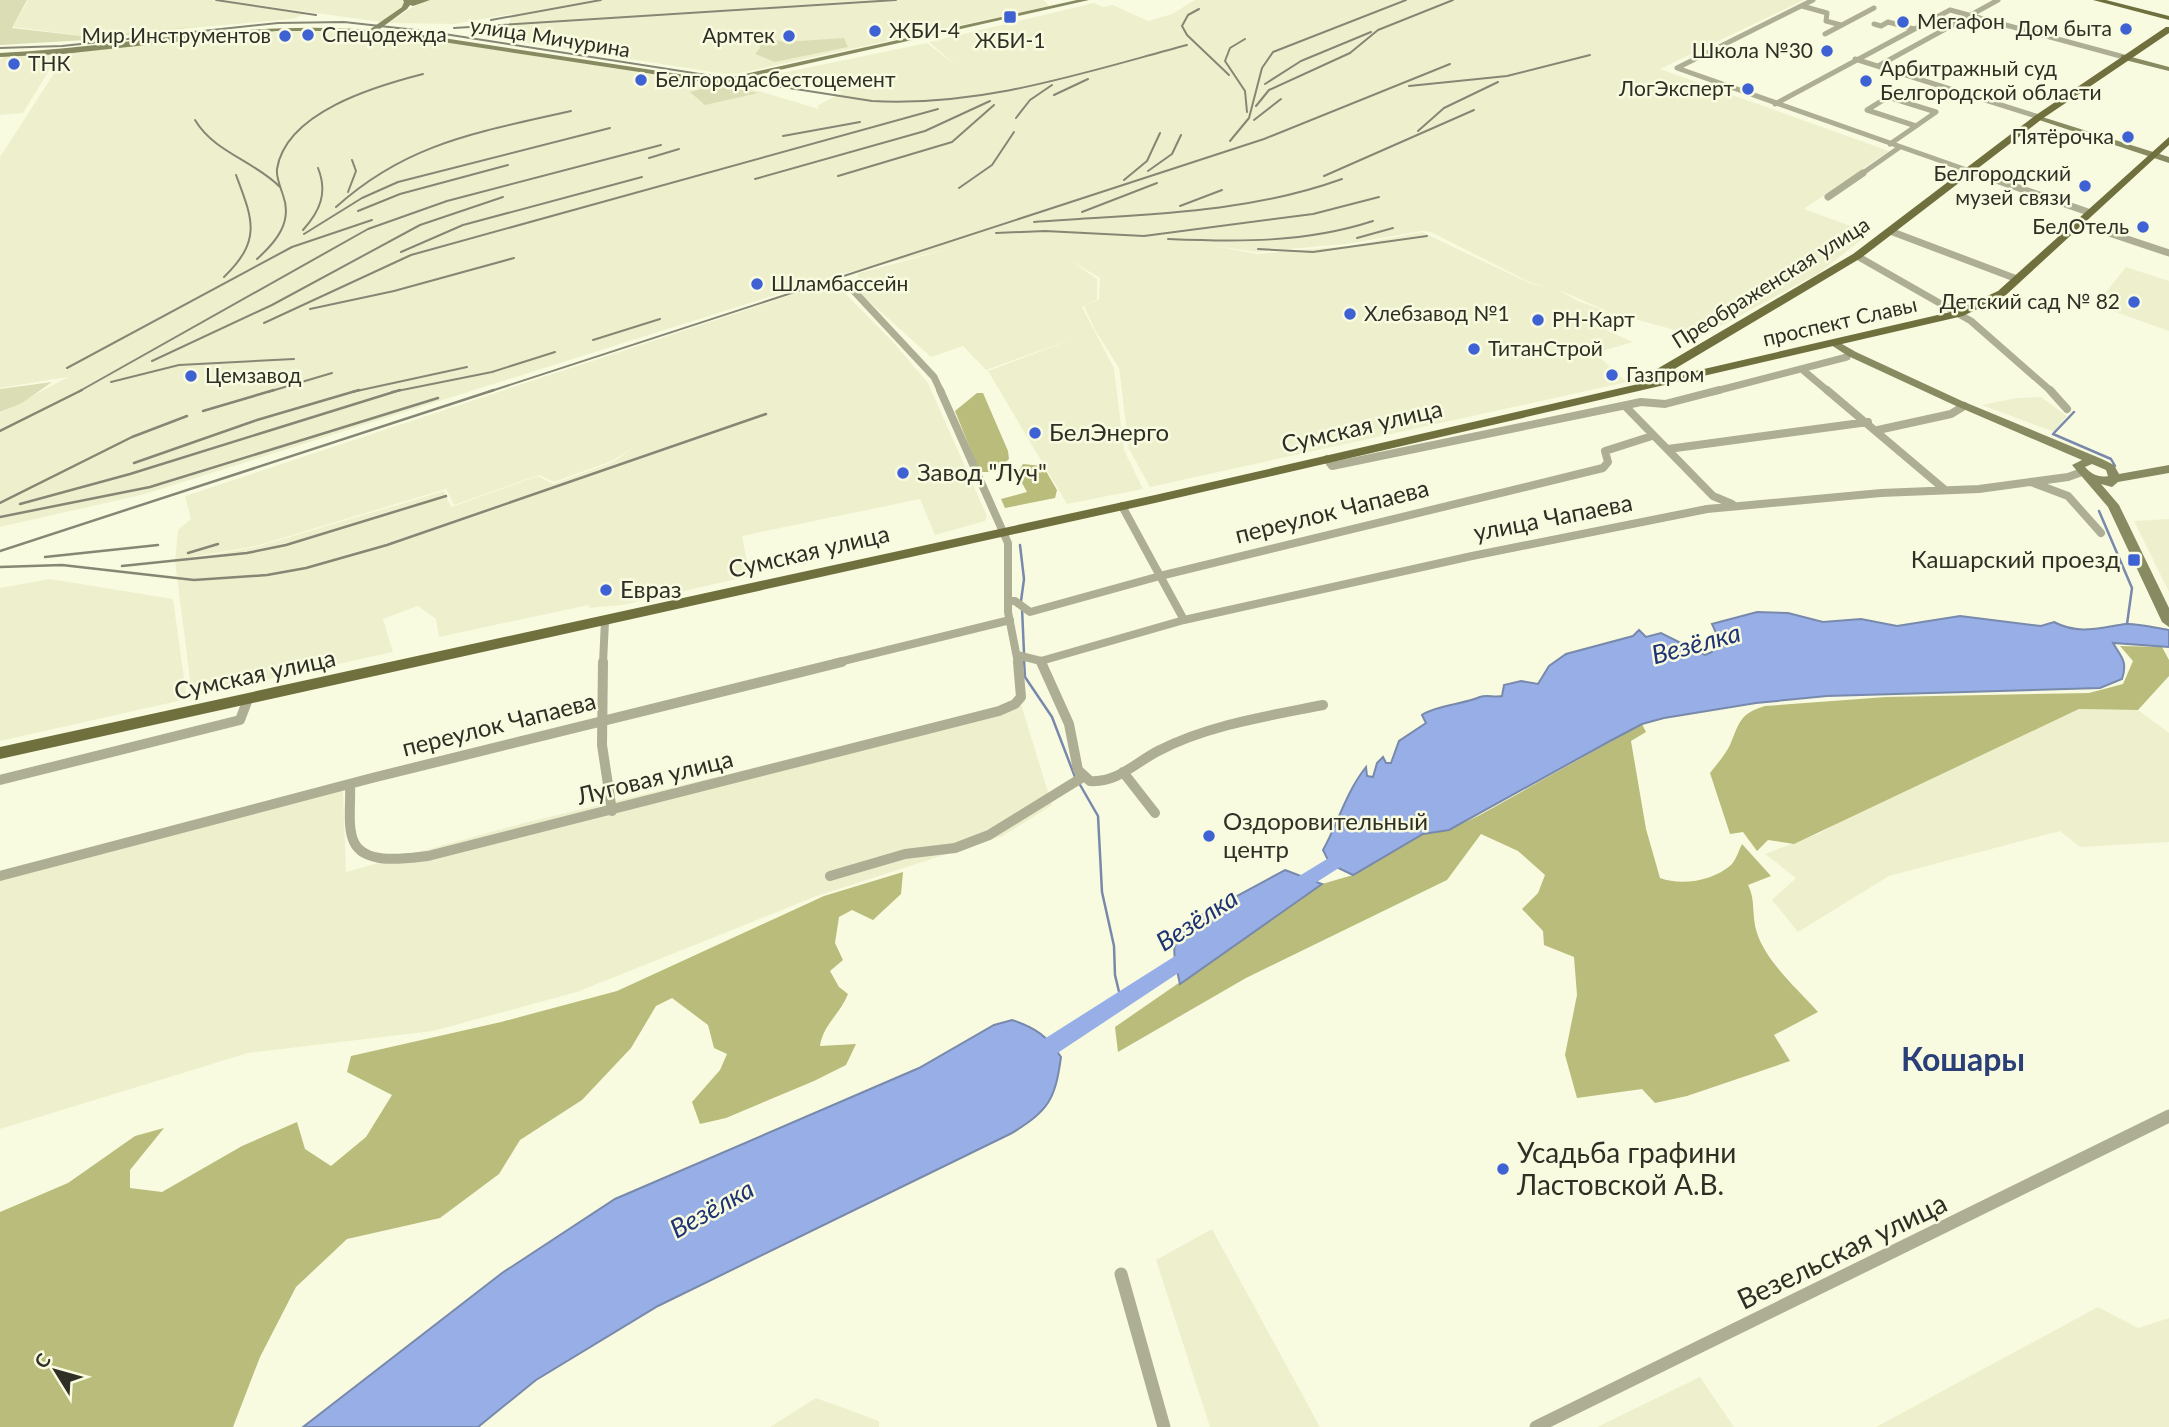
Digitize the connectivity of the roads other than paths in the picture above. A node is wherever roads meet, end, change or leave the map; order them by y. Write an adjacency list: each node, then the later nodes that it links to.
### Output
1 (427, 0): 7 (street)
2 (1048, 0): 9 (street)
3 (1086, 0): 9 (street, улица Мичурина)
4 (1813, 0): 8 (street)
5 (1998, 0): 11 (street)
6 (2097, 0): 13 (main road)
7 (406, 4): 19 (street)
8 (1802, 6): 16 (street); 26 (street)
9 (1057, 8): 19 (street, улица Мичурина)
10 (1874, 8): 12 (street)
11 (1970, 16): 17 (street); 22 (street); 24 (street)
12 (1855, 18): 14 (street); 16 (street)
13 (2169, 18)
14 (1867, 21)
15 (1874, 24): 17 (street)
16 (1841, 25): 20 (street)
17 (1914, 29): 23 (street)
18 (2169, 29): 22 (main road, Преображенская улица)
19 (373, 30): 21 (street, улица Мичурина)
20 (1825, 34)
21 (0, 55)
22 (2124, 57): 25 (street); 27 (main road, Преображенская улица)
23 (1855, 59): 24 (street); 26 (street)
24 (1878, 66): 27 (street)
25 (2169, 69)
26 (1776, 104): 30 (street)
27 (2039, 117): 32 (street); 34 (main road, Преображенская улица)
28 (1916, 126): 28 (street); 30 (street)
29 (2169, 140): 32 (main road, проспект Славы)
30 (1890, 144): 31 (street)
31 (1899, 147): 34 (street); 35 (street)
32 (2152, 154): 33 (street); 36 (main road, проспект Славы)
33 (2169, 160)
34 (1968, 170): 36 (street); 38 (main road, Преображенская улица)
35 (1828, 197)
36 (2088, 212): 41 (main road, проспект Славы)
37 (2097, 229): 39 (street)
38 (1890, 231): 40 (main road, Преображенская улица); 41 (street)
39 (2169, 253)
40 (1857, 256): 43 (street); 45 (main road, Преображенская улица)
41 (2017, 279): 43 (main road, проспект Славы)
42 (851, 288): 71 (street)
43 (1959, 314): 44 (main road, проспект Славы); 53 (street)
44 (1835, 343): 48 (main road, проспект Славы); 51 (street)
45 (1689, 357): 48 (main road); 49 (main road); 50 (main road, Преображенская улица)
46 (1847, 357): 47 (street)
47 (1804, 370): 52 (street); 54 (street)
48 (1713, 372): 49 (main road, проспект Славы)
49 (1699, 375): 50 (main road, проспект Славы)
50 (1626, 389): 55 (main road, Сумская улица)
51 (1964, 406): 56 (street); 58 (street)
52 (1625, 407): 55 (street); 57 (street)
53 (2067, 409)
54 (1868, 422): 56 (street); 59 (street)
55 (1501, 426): 69 (main road, Сумская улица)
56 (1878, 430): 65 (street)
57 (1653, 436): 59 (street); 73 (street, переулок Чапаева)
58 (2051, 444): 60 (street); 62 (street)
59 (1668, 449): 66 (street)
60 (2102, 463): 61 (street); 62 (street); 63 (street)
61 (2163, 470): 63 (street)
62 (2083, 472): 63 (street); 64 (street, улица Чапаева); 67 (street)
63 (2113, 479): 67 (street)
64 (2031, 482): 65 (street, улица Чапаева); 72 (street)
65 (1944, 489): 68 (street, улица Чапаева)
66 (1713, 496): 68 (street); 70 (street)
67 (2109, 498): 75 (street)
68 (1737, 505): 70 (street, улица Чапаева)
69 (1122, 506): 71 (main road, Сумская улица); 73 (street)
70 (1707, 509): 77 (street, улица Чапаева)
71 (1004, 532): 74 (street); 78 (main road, Сумская улица)
72 (2101, 533)
73 (1160, 576): 74 (street, переулок Чапаева); 77 (street)
74 (1008, 601): 76 (street)
75 (2166, 616)
76 (1010, 620): 79 (street); 83 (street, переулок Чапаева)
77 (1184, 620): 80 (street, улица Чапаева)
78 (605, 621): 81 (main road, Сумская улица); 83 (street)
79 (1017, 655): 80 (street); 89 (street, Луговая улица)
80 (1041, 661): 86 (street)
81 (248, 699): 84 (main road, Сумская улица); 87 (street)
82 (1323, 705): 85 (street)
83 (602, 722): 88 (street, переулок Чапаева); 89 (street)
84 (0, 753)
85 (1123, 772): 86 (street); 90 (street)
86 (1083, 777): 92 (street)
87 (0, 780)
88 (350, 786): 89 (street, Луговая улица); 91 (street, переулок Чапаева)
89 (612, 811)
90 (1155, 813)
91 (0, 876)
92 (830, 876)
93 (2169, 1116): 96 (street, Везельская улица)
94 (1121, 1274): 95 (street)
95 (1164, 1427)
96 (1536, 1427)

